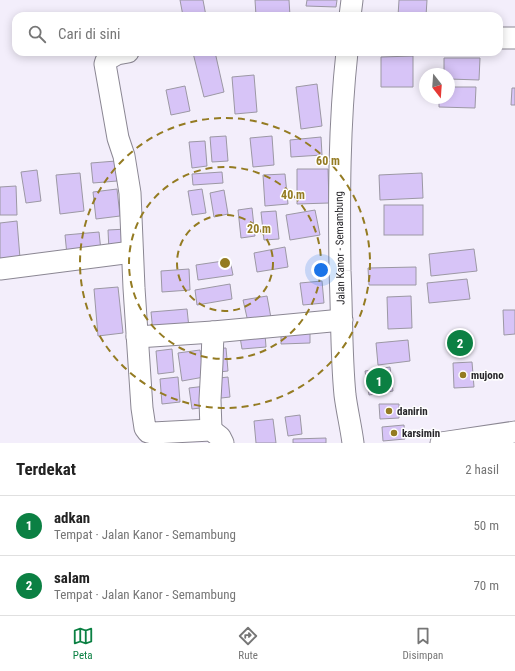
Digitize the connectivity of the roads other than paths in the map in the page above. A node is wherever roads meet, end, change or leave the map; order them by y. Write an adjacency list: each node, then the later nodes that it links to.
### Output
1 (352, 0): 2 (street)
2 (350, 12)
3 (503, 38): 4 (street)
4 (515, 38)
5 (115, 56): 7 (street)
6 (347, 56): 9 (street, Jalan Kanor - Semambung)
7 (132, 252): 8 (street); 11 (street)
8 (0, 269)
9 (342, 320): 10 (street); 14 (street, Jalan Kanor - Semambung)
10 (213, 332): 11 (street); 13 (street)
11 (137, 337): 13 (street)
12 (515, 432): 15 (street)
13 (217, 437)
14 (353, 443)
15 (441, 443)

